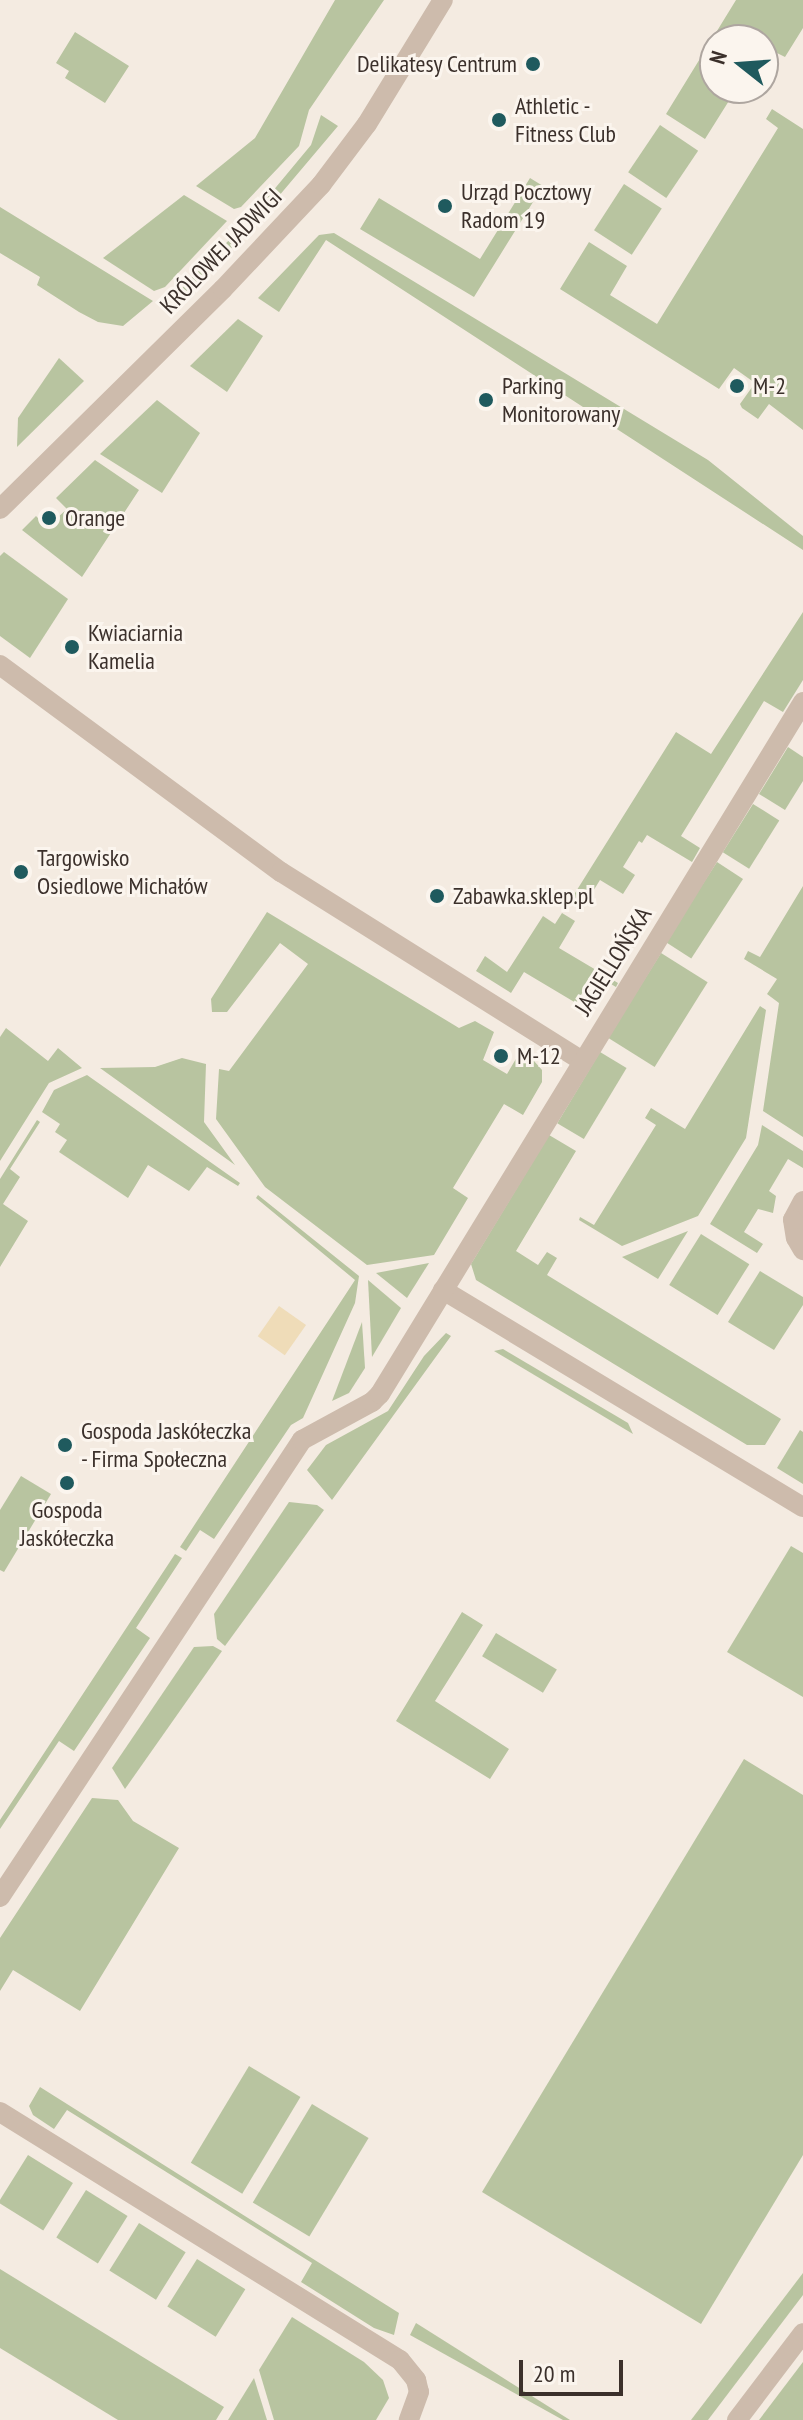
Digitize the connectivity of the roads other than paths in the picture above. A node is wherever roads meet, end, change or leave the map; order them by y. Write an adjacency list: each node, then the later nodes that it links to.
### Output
1 (443, 0): 2 (street, KRÓLOWEJ JADWIGI)
2 (0, 509)
3 (0, 665): 5 (street)
4 (803, 702): 5 (street, JAGIELLOŃSKA)
5 (582, 1061): 8 (street, JAGIELLOŃSKA)
6 (803, 1201): 7 (street)
7 (803, 1250)
8 (443, 1290): 9 (street); 10 (street, JAGIELLOŃSKA)
9 (803, 1507)
10 (0, 1897)
11 (0, 2112): 13 (street)
12 (803, 2333): 14 (street)
13 (409, 2420)
14 (737, 2420)

